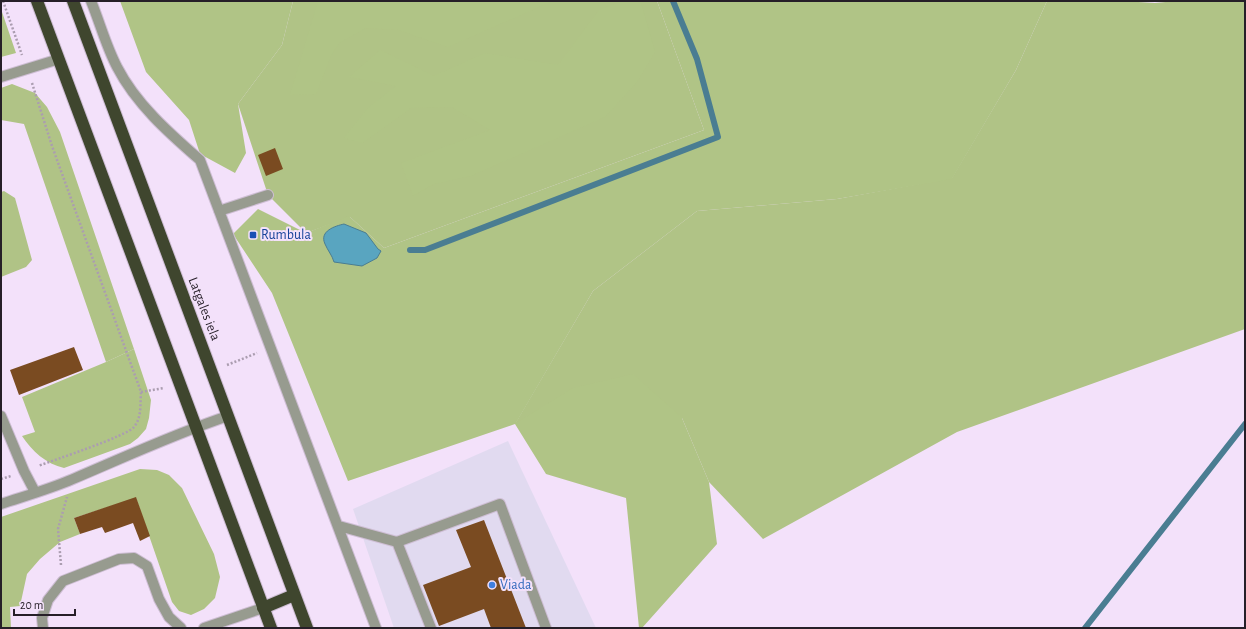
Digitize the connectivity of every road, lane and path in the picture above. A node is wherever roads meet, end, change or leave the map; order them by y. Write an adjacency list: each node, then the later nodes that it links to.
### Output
1 (3, 1): 6 (path)
2 (37, 1): 5 (highway)
3 (73, 1): 11 (highway, Latgales iela)
4 (92, 1): 9 (street)
5 (59, 59): 6 (street); 12 (highway)
6 (27, 69): 7 (street); 13 (path)
7 (1, 77)
8 (268, 195): 9 (street)
9 (220, 211): 18 (street)
10 (1, 416): 13 (street)
11 (228, 416): 12 (street); 21 (highway, Latgales iela)
12 (196, 427): 15 (street); 22 (highway)
13 (24, 471): 14 (path); 16 (street)
14 (1, 479)
15 (72, 480): 16 (street); 20 (path)
16 (35, 492): 17 (street)
17 (1, 504)
18 (339, 526): 19 (street); 28 (street)
19 (397, 542): 29 (street); 30 (street)
20 (63, 581): 23 (street); 24 (street)
21 (294, 595): 22 (highway); 27 (highway, Latgales iela)
22 (263, 608): 25 (street); 26 (highway)
23 (43, 628)
24 (181, 628)
25 (204, 628)
26 (271, 628)
27 (307, 628)
28 (376, 628)
29 (431, 628)
30 (546, 628)

